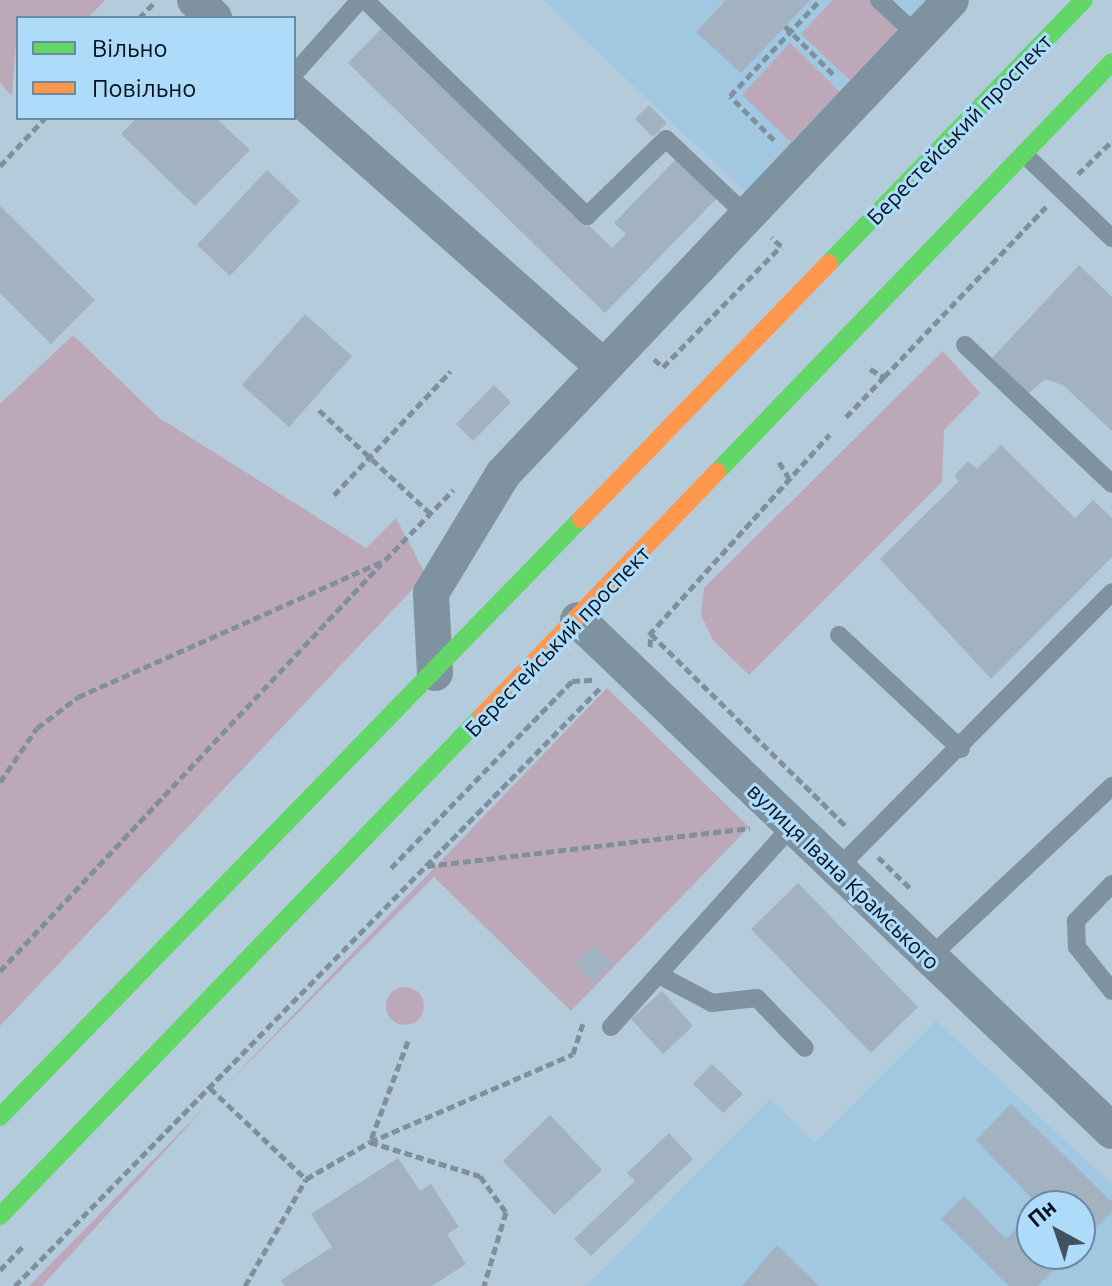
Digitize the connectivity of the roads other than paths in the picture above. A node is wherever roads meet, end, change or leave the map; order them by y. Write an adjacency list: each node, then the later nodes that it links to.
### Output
1 (195, 0): 6 (street)
2 (362, 0): 9 (lane); 12 (lane)
3 (879, 0): 7 (lane)
4 (951, 0): 7 (street)
5 (1084, 0): 20 (main road, Берестейський проспект)
6 (212, 16)
7 (918, 36): 12 (street)
8 (1112, 62): 11 (main road, Берестейський проспект)
9 (296, 72)
10 (296, 95): 15 (street)
11 (1024, 154): 13 (lane); 18 (main road, Берестейський проспект)
12 (744, 213): 15 (street)
13 (1112, 238)
14 (965, 345): 16 (lane)
15 (600, 364): 20 (street)
16 (1112, 484)
17 (1112, 592): 21 (lane)
18 (578, 620): 23 (street, вулиця Івана Крамського); 33 (main road, Берестейський проспект)
19 (839, 635): 21 (lane)
20 (435, 673): 31 (main road, Берестейський проспект)
21 (961, 749): 24 (lane)
22 (1112, 786): 26 (lane)
23 (775, 827): 24 (street, вулиця Івана Крамського); 27 (lane)
24 (837, 869): 26 (street, вулиця Івана Крамського)
25 (1112, 884): 28 (lane)
26 (930, 957): 32 (street, вулиця Івана Крамського)
27 (659, 975): 29 (lane); 30 (lane)
28 (1112, 991)
29 (611, 1027)
30 (805, 1048)
31 (0, 1117)
32 (1112, 1131)
33 (0, 1216)

